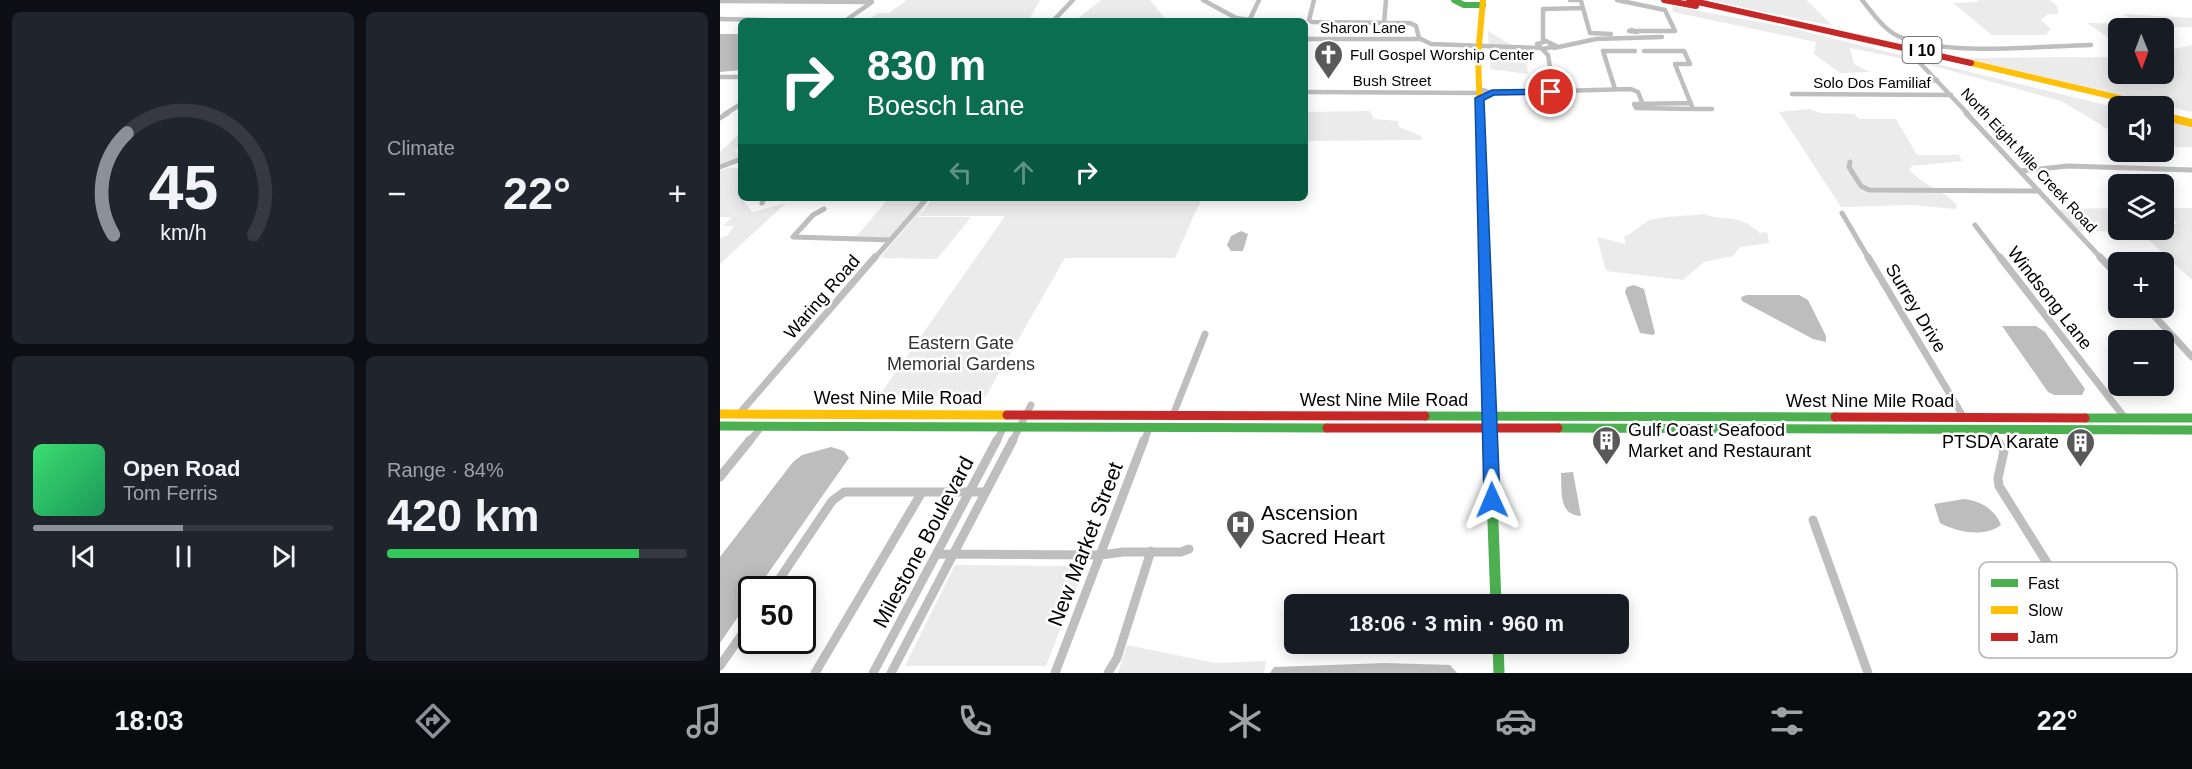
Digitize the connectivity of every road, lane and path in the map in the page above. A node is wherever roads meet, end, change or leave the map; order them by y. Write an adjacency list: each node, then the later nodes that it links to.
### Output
1 (1073, 0): 17 (street)
2 (1203, 0): 18 (street)
3 (1259, 0): 19 (street)
4 (1314, 0): 22 (street, Sharon Lane)
5 (1386, 0): 22 (street)
6 (1454, 0): 14 (main road)
7 (1570, 0): 13 (street)
8 (1617, 0): 23 (street)
9 (1664, 0): 48 (main road, I 10)
10 (1689, 0): 47 (main road, I 10)
11 (1862, 0): 31 (street)
12 (720, 1): 16 (street)
13 (1581, 1): 15 (street)
14 (1475, 2): 28 (main road)
15 (1583, 8): 23 (street); 27 (street)
16 (849, 18)
17 (1056, 18)
18 (1236, 18)
19 (1251, 18)
20 (720, 19): 21 (street)
21 (738, 19)
22 (1384, 23): 26 (street, Sharon Lane)
23 (1634, 35): 24 (street); 29 (street, Sharon Lane); 32 (street)
24 (1662, 37)
25 (1308, 39): 26 (street, Sharon Lane)
26 (1420, 39): 28 (street, Sharon Lane)
27 (1541, 44): 28 (street, Sharon Lane); 29 (street, Sharon Lane); 29 (street); 34 (street)
28 (1483, 45): 43 (main road)
29 (1552, 45): 34 (street)
30 (1682, 45): 33 (street)
31 (2091, 45)
32 (1639, 50): 33 (street); 40 (street)
33 (1684, 51): 51 (street)
34 (1548, 55): 41 (street)
35 (1920, 63): 38 (street, North Eight Mile Creek Road)
36 (738, 77): 37 (street)
37 (721, 78)
38 (1937, 80): 39 (street); 46 (street, North Eight Mile Creek Road)
39 (1896, 81)
40 (1615, 89): 41 (street); 49 (street)
41 (1554, 91): 44 (street)
42 (1308, 92): 43 (street, Bush Street)
43 (1480, 93): 44 (street); 44 (street); 78 (main road)
44 (1492, 93)
45 (1792, 94): 46 (street, Solo Dos Familiaf)
46 (1951, 95): 61 (street, North Eight Mile Creek Road)
47 (2112, 96)
48 (2108, 101)
49 (1642, 102): 51 (street); 51 (street)
50 (738, 106): 55 (street)
51 (1692, 106): 52 (street)
52 (1712, 109)
53 (2174, 112): 54 (main road)
54 (2192, 116)
55 (720, 118)
56 (2174, 119): 57 (main road)
57 (2192, 123)
58 (738, 160): 60 (street)
59 (1850, 162): 63 (street)
60 (720, 167)
61 (2020, 171): 62 (street); 63 (street, North Eight Mile Creek Road)
62 (2192, 171)
63 (2039, 191): 69 (street, North Eight Mile Creek Road)
64 (924, 201): 68 (street, Waring Road)
65 (824, 209): 68 (street)
66 (1842, 213): 81 (street, Surrey Drive)
67 (1975, 225): 83 (street, Windsong Lane)
68 (891, 240): 75 (street, Waring Road)
69 (2108, 265)
70 (2156, 318): 72 (street)
71 (1205, 334): 77 (street)
72 (2192, 357)
73 (1031, 405): 86 (street, Milestone Boulevard)
74 (720, 414): 75 (main road, West Nine Mile Road)
75 (739, 414): 76 (main road, West Nine Mile Road); 85 (main road)
76 (897, 415): 86 (main road, West Nine Mile Road); 89 (main road)
77 (1173, 415): 78 (main road, West Nine Mile Road); 86 (main road, West Nine Mile Road)
78 (1490, 417): 79 (main road, West Nine Mile Road); 93 (main road); 94 (main road)
79 (1656, 417): 80 (main road, West Nine Mile Road); 94 (main road)
80 (1778, 417): 81 (main road, West Nine Mile Road); 95 (main road)
81 (1964, 418): 82 (main road, West Nine Mile Road); 96 (main road)
82 (2098, 418): 83 (main road, West Nine Mile Road); 97 (main road)
83 (2125, 418): 84 (main road, West Nine Mile Road)
84 (2192, 418)
85 (720, 420)
86 (1022, 421): 90 (main road); 91 (main road); 92 (main road, West Nine Mile Road); 103 (street, Milestone Boulevard)
87 (2192, 424): 98 (main road)
88 (720, 426): 89 (main road, West Nine Mile Road)
89 (762, 426): 90 (main road, West Nine Mile Road); 100 (street)
90 (905, 427): 91 (main road, West Nine Mile Road)
91 (1004, 427): 102 (street, Milestone Boulevard)
92 (1149, 428): 93 (main road, West Nine Mile Road); 109 (street, New Market Street)
93 (1191, 428): 94 (main road, West Nine Mile Road)
94 (1491, 428): 95 (main road, West Nine Mile Road); 112 (main road)
95 (1656, 429): 96 (main road, West Nine Mile Road)
96 (1837, 429): 97 (main road, West Nine Mile Road)
97 (1990, 430): 98 (main road, West Nine Mile Road); 110 (street)
98 (2138, 430): 99 (main road, West Nine Mile Road)
99 (2192, 430)
100 (720, 477)
101 (922, 492): 102 (street); 111 (street); 116 (street)
102 (970, 492): 103 (street); 107 (street, Milestone Boulevard)
103 (985, 492): 108 (street, Milestone Boulevard)
104 (1813, 520): 122 (street)
105 (1190, 549): 106 (street)
106 (1151, 551): 109 (street); 120 (street)
107 (937, 554): 108 (street); 117 (street, Milestone Boulevard)
108 (953, 554): 109 (street); 118 (street, Milestone Boulevard)
109 (1101, 555): 119 (street, New Market Street)
110 (2046, 562)
111 (781, 576)
112 (1496, 594)
113 (738, 640): 115 (street)
114 (1498, 654): 121 (main road)
115 (720, 666)
116 (815, 673)
117 (873, 673)
118 (891, 673)
119 (1055, 673)
120 (1108, 673)
121 (1499, 673)
122 (1868, 673)

